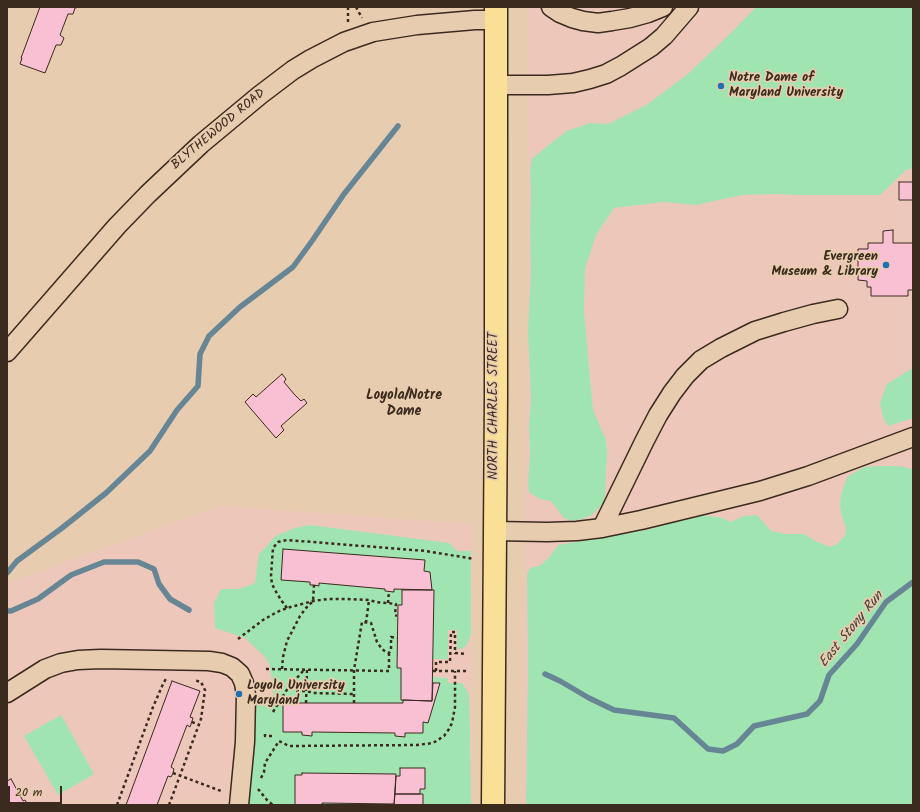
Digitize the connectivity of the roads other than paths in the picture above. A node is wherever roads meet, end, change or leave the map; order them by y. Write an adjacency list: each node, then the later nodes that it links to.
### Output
1 (551, 7): 2 (street)
2 (663, 7)
3 (689, 7): 5 (street)
4 (496, 13): 5 (main road, NORTH CHARLES STREET); 7 (street, BLYTHEWOOD ROAD)
5 (496, 85): 10 (main road, NORTH CHARLES STREET)
6 (838, 310): 9 (street)
7 (7, 352)
8 (913, 437): 9 (street)
9 (602, 528): 10 (street)
10 (495, 531): 13 (main road, NORTH CHARLES STREET)
11 (7, 693): 12 (street)
12 (240, 805)
13 (493, 805)

